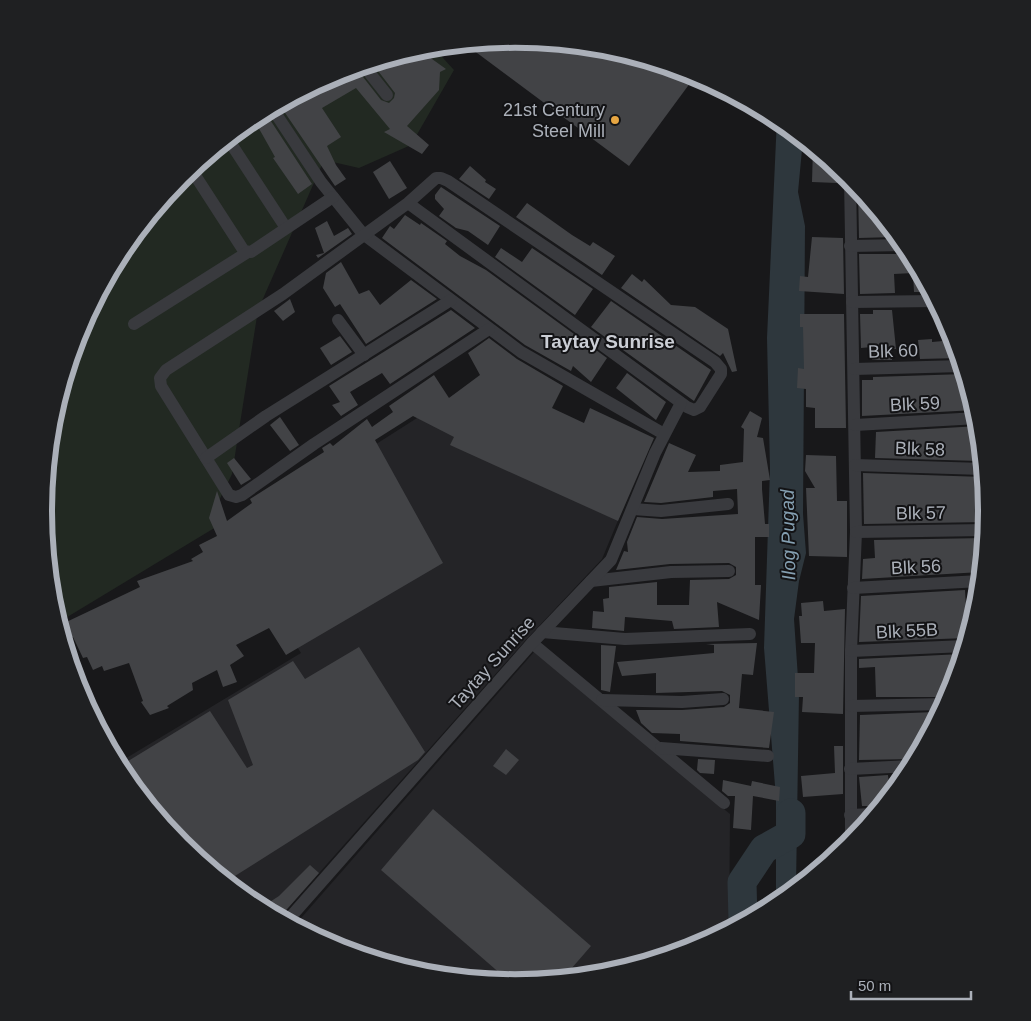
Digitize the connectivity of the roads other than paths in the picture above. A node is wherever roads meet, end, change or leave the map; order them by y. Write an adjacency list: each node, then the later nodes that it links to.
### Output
1 (368, 72): 2 (street)
2 (387, 96)
3 (277, 115): 7 (street)
4 (232, 145): 9 (street)
5 (195, 176): 13 (street)
6 (852, 192): 12 (street)
7 (333, 197): 9 (street); 10 (street)
8 (408, 203): 10 (street); 23 (street); 23 (street)
9 (286, 228): 13 (street)
10 (364, 234): 14 (street); 27 (street)
11 (894, 245): 12 (street)
12 (850, 246): 16 (street)
13 (248, 252): 18 (street)
14 (451, 300): 19 (street); 20 (street)
15 (928, 301): 16 (street)
16 (852, 302): 22 (street)
17 (338, 320): 20 (street)
18 (134, 324)
19 (489, 329): 26 (street); 27 (street)
20 (364, 355): 27 (street)
21 (955, 366): 22 (street, Blk 60)
22 (854, 369): 25 (street)
23 (680, 403): 26 (street, Taytay Sunrise)
24 (970, 418): 25 (street, Blk 59)
25 (855, 425): 28 (street)
26 (664, 434): 31 (street, Taytay Sunrise)
27 (206, 458)
28 (855, 465): 29 (street, Blk 58); 33 (street)
29 (977, 469)
30 (728, 504): 31 (street)
31 (633, 509): 35 (street, Taytay Sunrise)
32 (978, 530): 33 (street, Blk 57)
33 (856, 532): 37 (street)
34 (729, 572): 35 (street)
35 (591, 581): 38 (street, Taytay Sunrise)
36 (973, 581): 37 (street, Blk 56)
37 (853, 588): 42 (street)
38 (542, 632): 39 (street); 40 (street, Taytay Sunrise)
39 (750, 634)
40 (532, 643): 44 (street); 55 (street, Taytay Sunrise)
41 (958, 646): 42 (street, Blk 55B)
42 (851, 651): 46 (street)
43 (723, 699): 44 (street)
44 (602, 700): 47 (street)
45 (936, 704): 46 (street)
46 (852, 706): 50 (street)
47 (661, 748): 48 (street); 51 (street)
48 (768, 756)
49 (901, 766): 50 (street)
50 (850, 769): 52 (street)
51 (724, 803)
52 (850, 814): 53 (street); 54 (street)
53 (866, 814)
54 (850, 831)
55 (292, 915)

